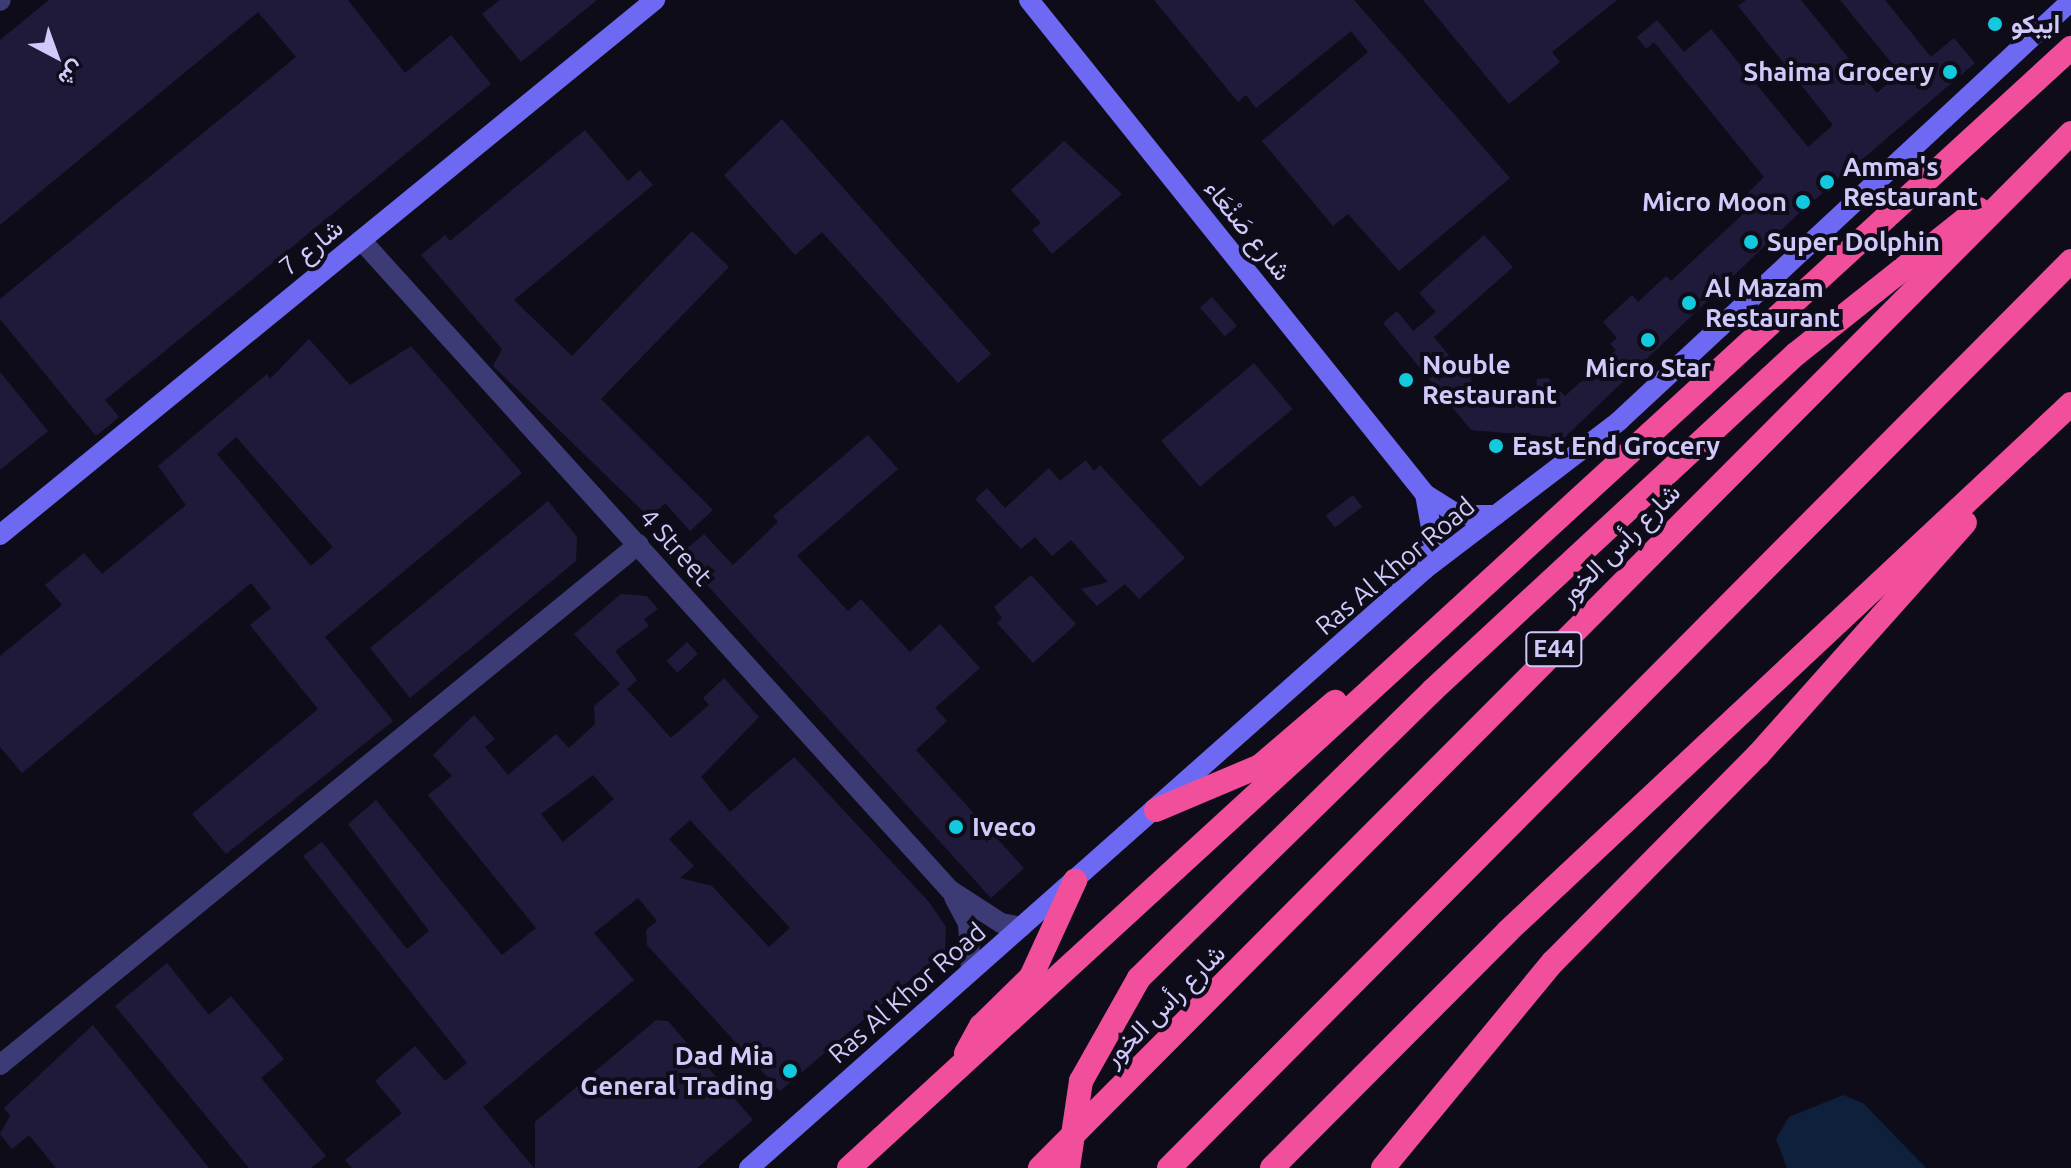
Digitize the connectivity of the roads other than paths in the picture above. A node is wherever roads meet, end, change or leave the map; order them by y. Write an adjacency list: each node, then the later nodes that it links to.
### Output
1 (655, 0): 7 (street, شارع 7)
2 (1029, 0): 10 (street, شارع صَنْعَاء)
3 (2071, 1): 11 (street, Ras Al Khor Road)
4 (2071, 48): 12 (highway)
5 (2071, 133): 6 (highway, شارع رأس الخور / E44)
6 (2025, 175): 25 (highway, شارع رأس الخور / E44); 26 (highway, bridge)
7 (361, 240): 13 (street, شارع 7); 14 (street, 4 Street)
8 (2071, 261): 27 (highway)
9 (2071, 405): 28 (highway); 29 (highway)
10 (1425, 494): 11 (street, شارع صَنْعَاء); 15 (street, شارع صَنْعَاء)
11 (1496, 515): 15 (street, Ras Al Khor Road)
12 (1540, 532): 16 (highway); 22 (highway)
13 (0, 535)
14 (639, 544): 18 (street, 4 Street); 21 (street)
15 (1425, 569): 16 (street, Ras Al Khor Road)
16 (1156, 810): 17 (street, Ras Al Khor Road)
17 (1075, 881): 19 (street, Ras Al Khor Road); 22 (highway)
18 (950, 890): 19 (street, 4 Street); 20 (street, 4 Street)
19 (1022, 927): 20 (street, Ras Al Khor Road)
20 (971, 969): 23 (street, Ras Al Khor Road)
21 (0, 1065)
22 (956, 1071): 24 (highway)
23 (749, 1168)
24 (849, 1168)
25 (1040, 1168)
26 (1068, 1168)
27 (1169, 1168)
28 (1272, 1168)
29 (1383, 1168)

